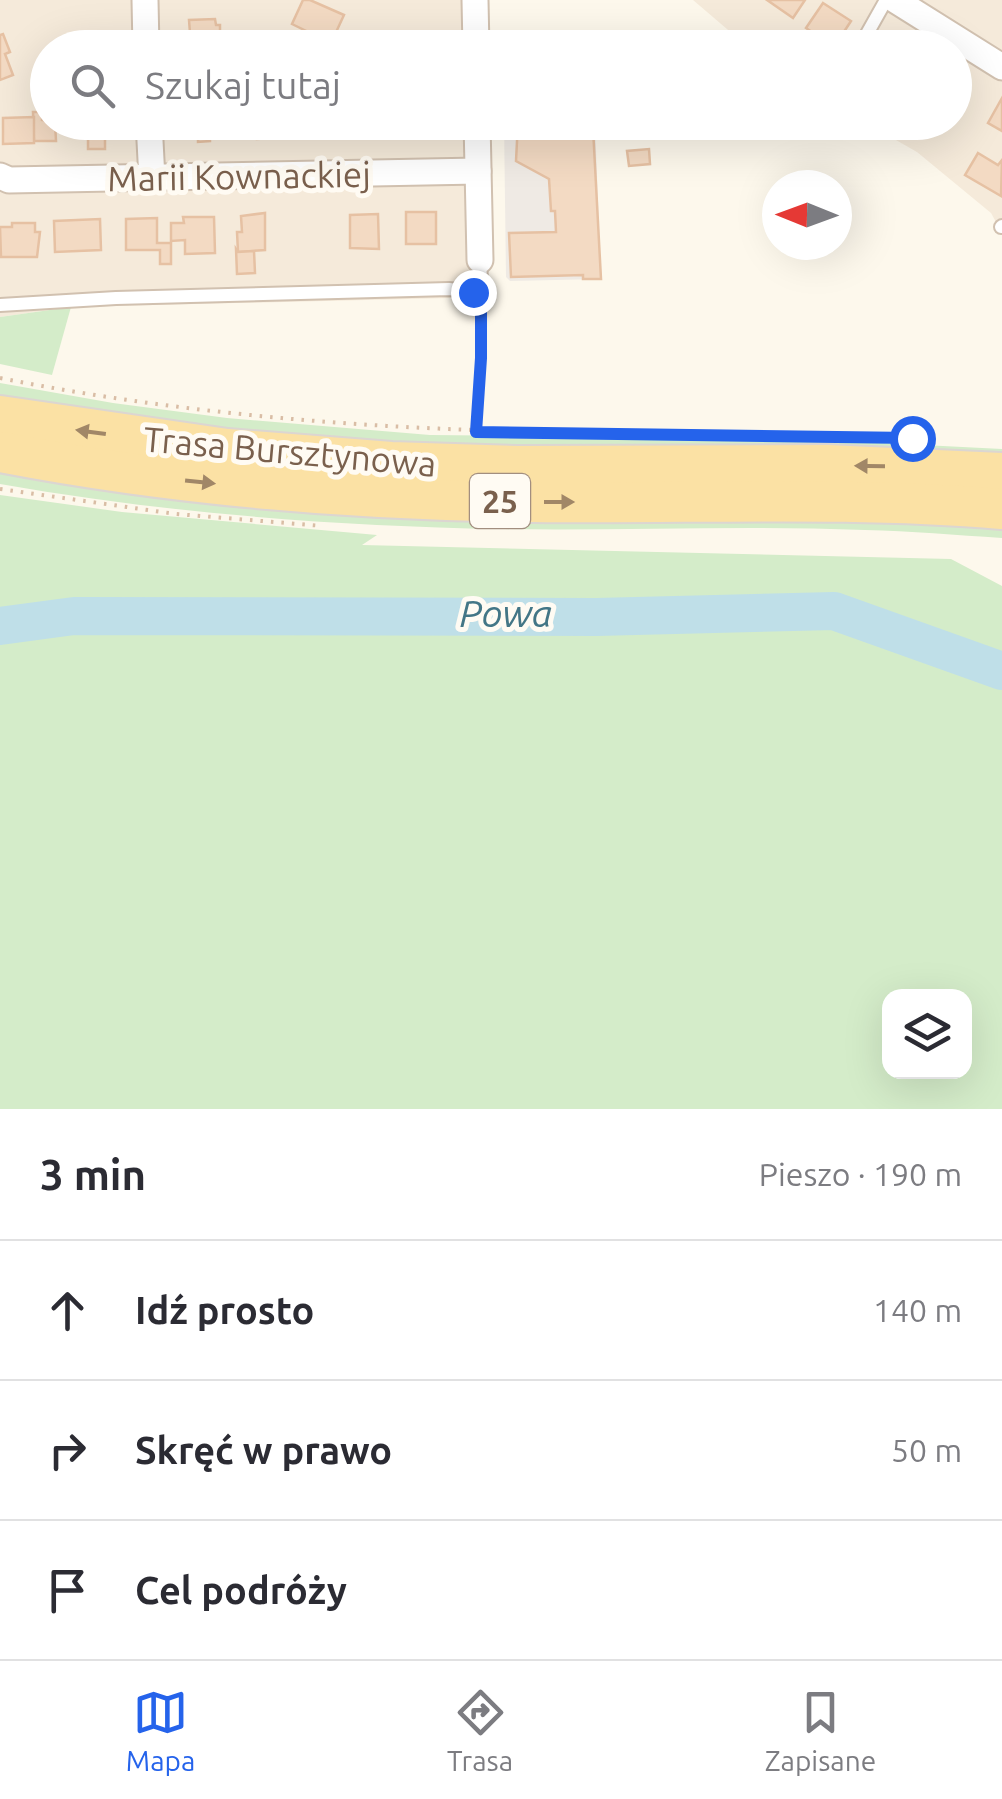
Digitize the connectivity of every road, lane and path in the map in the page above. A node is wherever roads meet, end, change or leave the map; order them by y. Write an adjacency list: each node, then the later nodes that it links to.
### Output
1 (144, 0): 5 (street)
2 (475, 0): 6 (street)
3 (886, 0): 7 (lane)
4 (895, 0): 8 (street)
5 (145, 30)
6 (476, 30)
7 (870, 30)
8 (943, 30)
9 (972, 48): 10 (street)
10 (1002, 67)
11 (151, 140): 15 (street)
12 (478, 140): 13 (street)
13 (478, 171): 15 (street, Marii Kownackiej); 16 (street)
14 (0, 176): 15 (street, Marii Kownackiej)
15 (152, 179)
16 (481, 271): 17 (lane); 20 (path)
17 (0, 306)
18 (0, 378): 20 (path)
19 (0, 416): 23 (main road, Trasa Bursztynowa / 25, one-way to 19)
20 (476, 432): 21 (path)
21 (638, 434)
22 (0, 452): 26 (main road, Trasa Bursztynowa / 25, one-way to 26)
23 (1002, 473)
24 (0, 489): 25 (path)
25 (39, 496)
26 (1002, 509)

